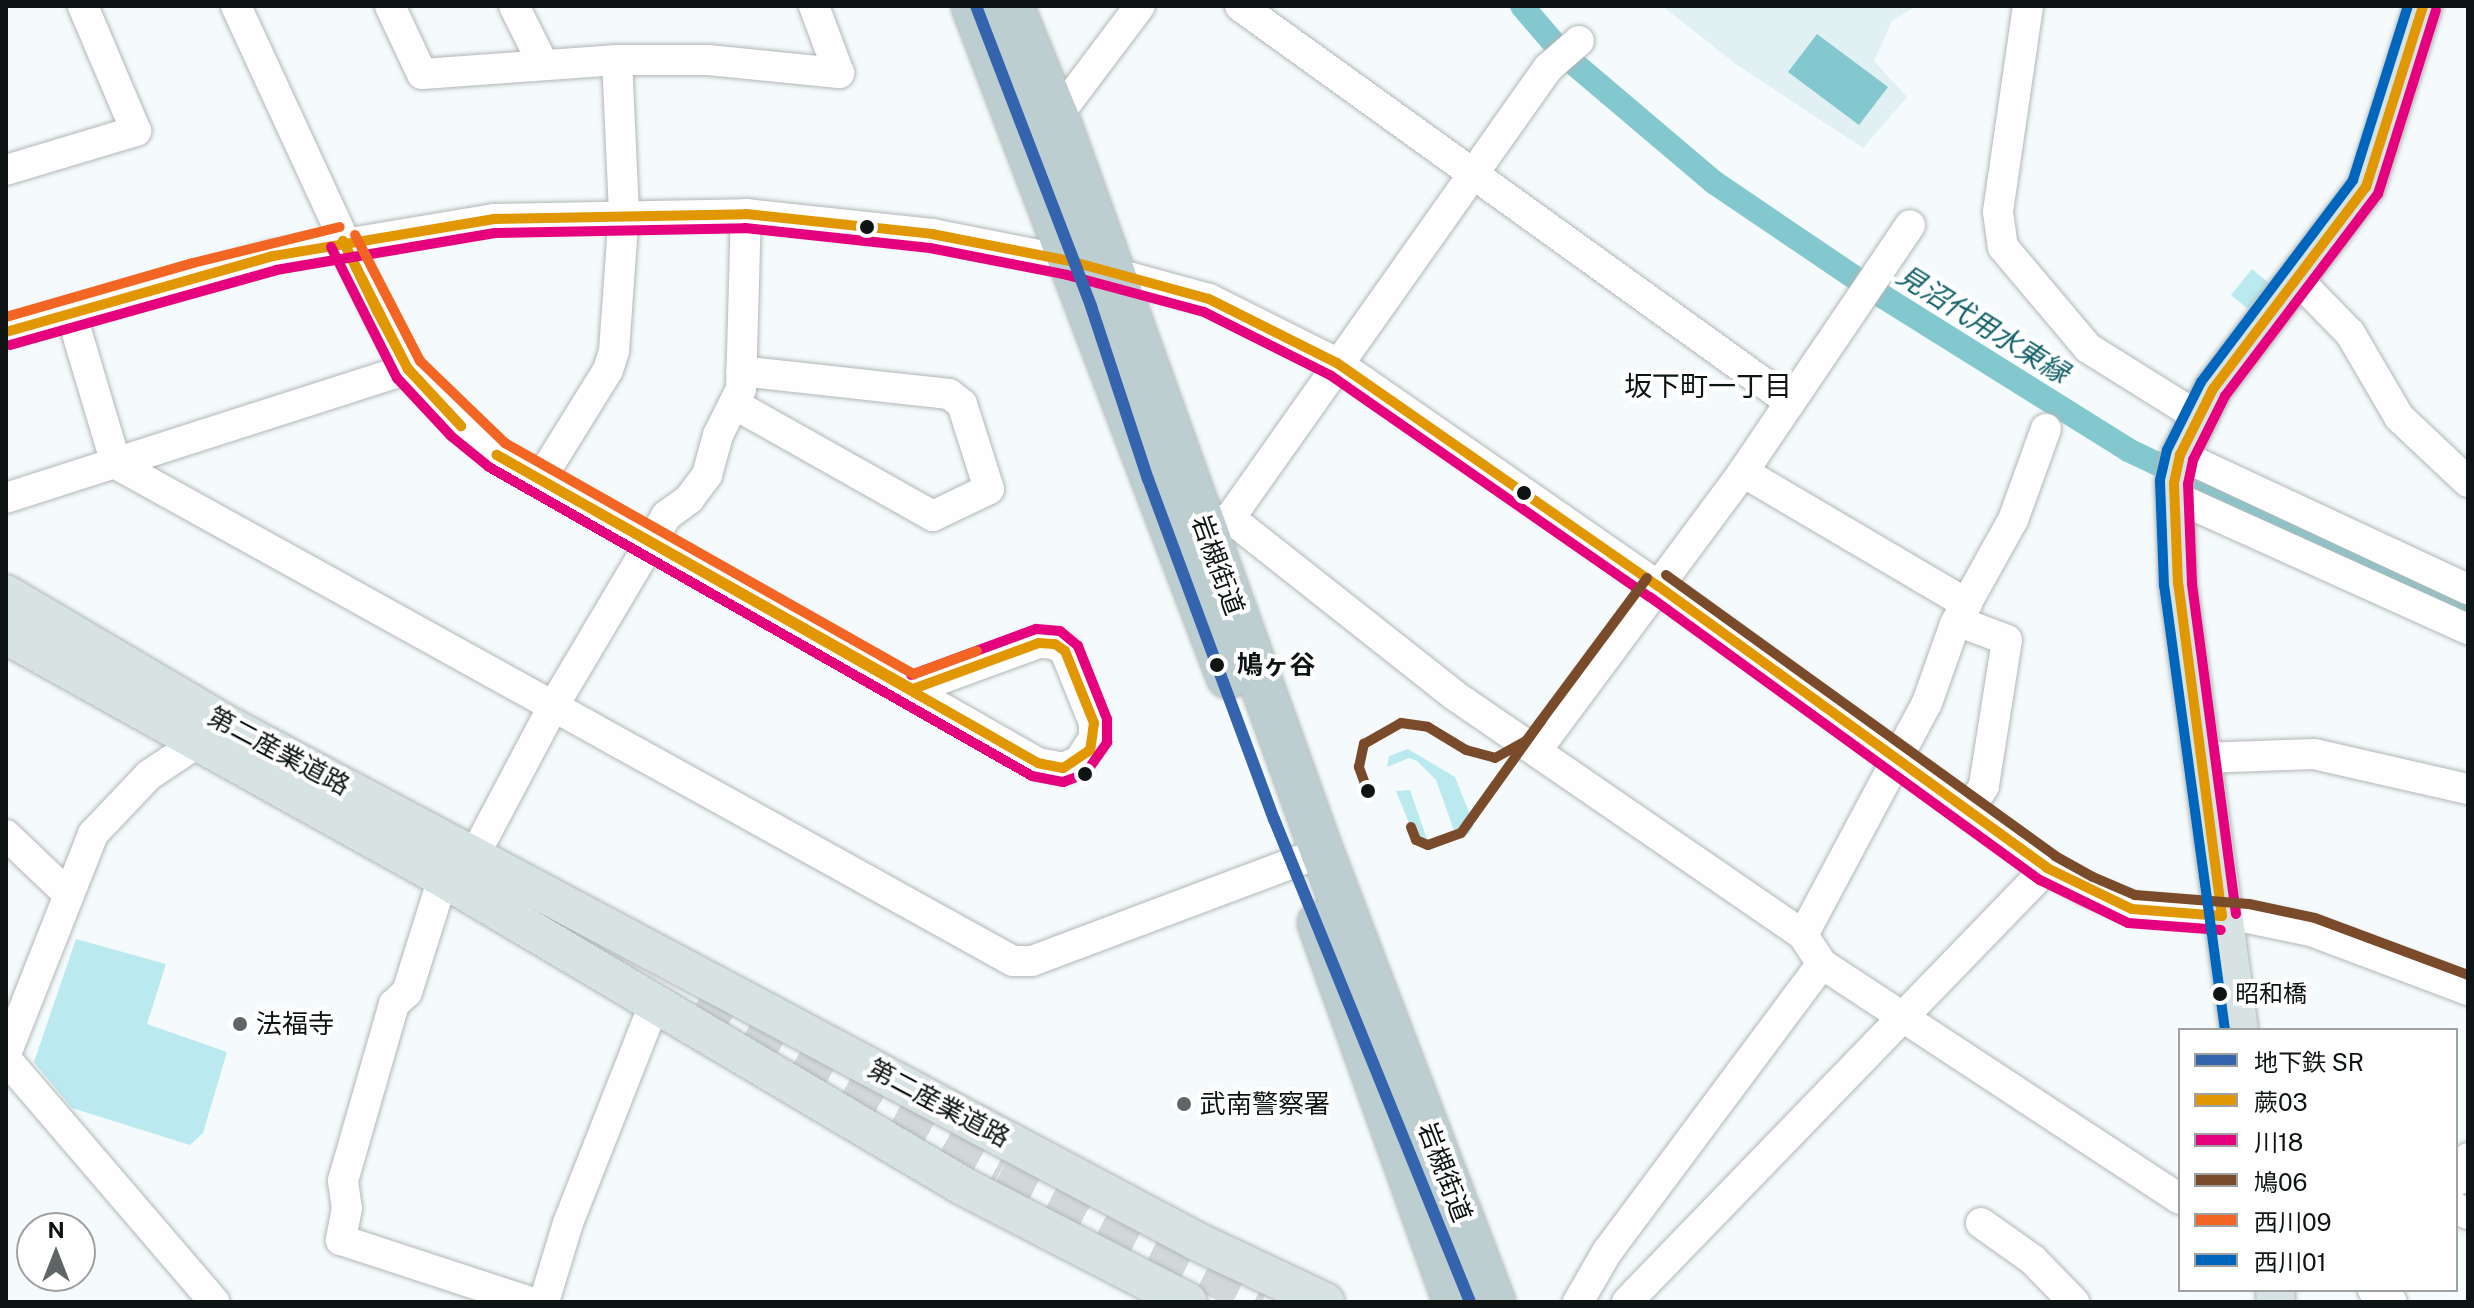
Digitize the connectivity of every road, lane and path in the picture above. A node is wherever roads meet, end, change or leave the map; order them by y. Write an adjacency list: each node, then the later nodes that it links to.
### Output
1 (83, 6): 16 (street)
2 (236, 6): 21 (street)
3 (390, 6): 14 (street)
4 (514, 6): 14 (street)
5 (814, 6): 13 (street)
6 (973, 6): 22 (highway, 岩槻街道)
7 (1012, 6): 15 (highway, 岩槻街道)
8 (1140, 6): 15 (street)
9 (1240, 6): 17 (street)
10 (2028, 6): 32 (street)
11 (2423, 6): 24 (main road)
12 (1579, 41): 17 (street)
13 (617, 60): 14 (street); 18 (street)
14 (543, 64)
15 (1057, 116): 23 (highway, 岩槻街道)
16 (6, 170)
17 (1474, 173): 27 (street); 30 (street)
18 (624, 213): 19 (street); 21 (street); 37 (street)
19 (746, 214): 22 (street); 29 (street)
20 (1910, 225): 30 (street)
21 (343, 241): 25 (street); 28 (street)
22 (1070, 261): 23 (street); 58 (highway, 岩槻街道)
23 (1113, 272): 27 (street); 40 (highway, 岩槻街道)
24 (2299, 281): 32 (main road); 38 (street)
25 (71, 313): 26 (street); 34 (street)
26 (6, 332)
27 (1337, 363): 40 (street); 42 (street)
28 (408, 369): 34 (street); 37 (street)
29 (741, 371): 31 (street); 31 (street)
30 (1790, 402): 35 (street)
31 (734, 404): 41 (street)
32 (2197, 416): 36 (main road)
33 (2046, 429): 45 (street)
34 (116, 464): 39 (street); 49 (street)
35 (1743, 472): 42 (street); 45 (street)
36 (2176, 474): 43 (street); 46 (street); 53 (main road)
37 (541, 478): 41 (street)
38 (2468, 482)
39 (6, 498)
40 (1217, 522): 51 (street); 58 (highway, 岩槻街道)
41 (654, 540): 48 (street); 49 (street)
42 (1658, 586): 51 (street); 52 (street)
43 (2468, 589)
44 (6, 594): 50 (main road, 第二産業道路)
45 (1962, 612): 52 (street); 55 (street)
46 (2468, 629)
47 (6, 635): 50 (main road, 第二産業道路)
48 (913, 689): 48 (street)
49 (554, 705): 57 (street); 58 (street)
50 (212, 734): 57 (main road, 第二産業道路); 60 (main road, 第二産業道路); 61 (street)
51 (1536, 751): 65 (street)
52 (1894, 758): 55 (street); 65 (street)
53 (2201, 758): 54 (street); 63 (main road)
54 (2468, 789)
55 (1968, 812): 59 (street)
56 (6, 835): 61 (street)
57 (475, 854): 62 (main road, 第二産業道路)
58 (1310, 857): 76 (highway, 岩槻街道); 84 (highway, 岩槻街道)
59 (2047, 868): 63 (street); 69 (street)
60 (443, 878): 64 (main road, 第二産業道路); 78 (street)
61 (69, 895): 71 (street)
62 (556, 898): 64 (main road, 第二産業道路); 81 (main road, 第二産業道路)
63 (2222, 916): 67 (street); 70 (main road)
64 (536, 935): 68 (main road, 第二産業道路)
65 (1803, 935): 66 (street)
66 (1822, 964): 69 (street); 85 (street)
67 (2468, 990)
68 (654, 1005): 79 (street); 80 (main road, 第二産業道路)
69 (1904, 1019): 74 (street); 86 (street)
70 (2239, 1028)
71 (6, 1056): 77 (street)
72 (2468, 1158): 73 (street)
73 (2458, 1177)
74 (2178, 1198)
75 (1981, 1223): 87 (street)
76 (1440, 1261): 82 (highway); 83 (highway, 岩槻街道)
77 (214, 1302)
78 (531, 1302)
79 (544, 1302)
80 (1188, 1302)
81 (1325, 1302)
82 (1437, 1302)
83 (1455, 1302)
84 (1494, 1302)
85 (1578, 1302)
86 (1627, 1302)
87 (2074, 1302)

